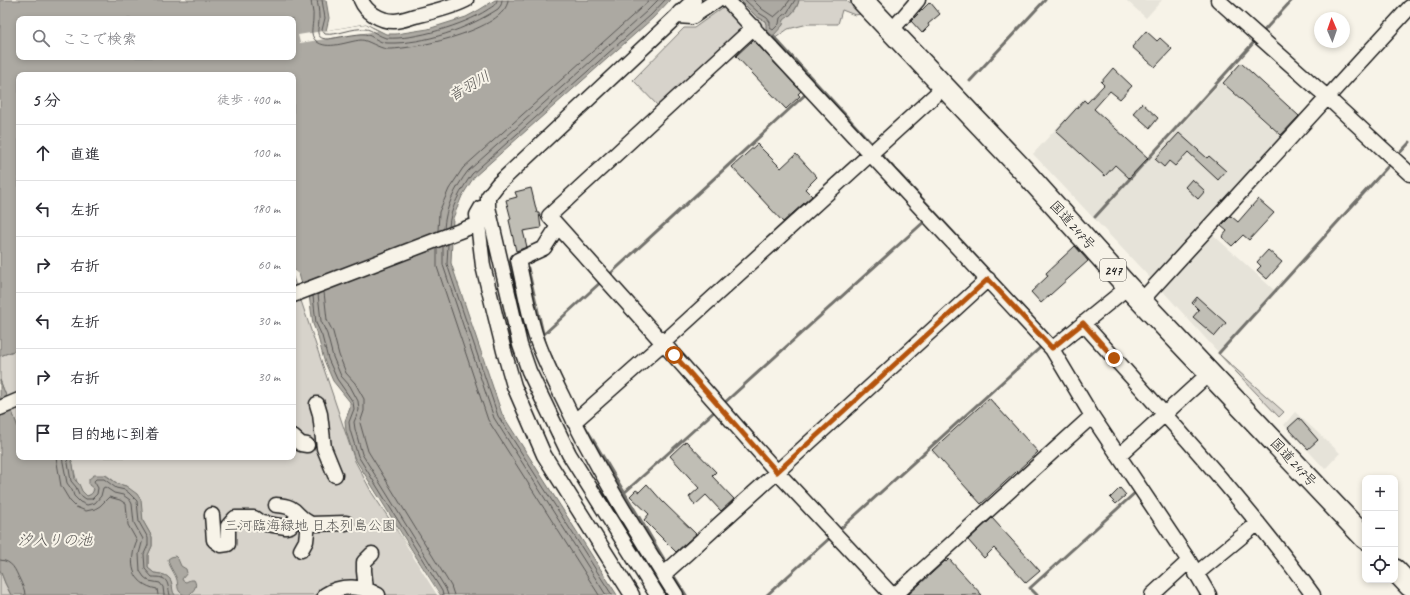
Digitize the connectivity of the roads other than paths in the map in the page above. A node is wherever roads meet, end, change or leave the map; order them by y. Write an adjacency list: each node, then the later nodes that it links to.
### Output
1 (362, 0): 2 (street)
2 (466, 0)
3 (689, 0): 12 (street)
4 (694, 0): 12 (street)
5 (717, 0): 12 (street)
6 (727, 0): 14 (street)
7 (862, 0): 15 (highway, 国道247号 / 247)
8 (878, 0): 13 (highway, 国道247号 / 247)
9 (918, 0): 13 (street)
10 (1218, 0): 16 (street)
11 (1410, 7): 16 (street)
12 (677, 16): 19 (street)
13 (898, 23): 23 (highway, 国道247号 / 247)
14 (754, 27): 17 (street); 21 (street)
15 (944, 87): 17 (street); 23 (highway, 国道247号 / 247)
16 (1328, 98): 18 (street); 23 (street)
17 (871, 154): 22 (street); 26 (street)
18 (1410, 174)
19 (488, 207): 20 (street); 59 (street)
20 (473, 226): 24 (street); 58 (street)
21 (558, 226): 26 (street); 34 (street)
22 (988, 279): 27 (street); 38 (street)
23 (1140, 293): 25 (street); 45 (highway, 国道247号 / 247); 46 (highway, 国道247号 / 247)
24 (296, 294)
25 (1083, 323): 27 (street); 32 (street)
26 (663, 343): 34 (street); 38 (street)
27 (1052, 348): 33 (street)
28 (1203, 379): 32 (street)
29 (16, 401): 31 (street)
30 (315, 403): 39 (street)
31 (0, 408)
32 (1165, 414): 37 (street); 44 (street)
33 (1092, 416): 37 (street); 62 (street)
34 (574, 422): 54 (street)
35 (296, 440): 36 (street)
36 (307, 446)
37 (1119, 456): 49 (street)
38 (777, 472): 54 (street); 61 (street)
39 (335, 474)
40 (276, 504): 42 (street)
41 (212, 515): 42 (street)
42 (304, 519): 43 (street); 47 (street)
43 (346, 522)
44 (1258, 523): 52 (street); 65 (street)
45 (1362, 524)
46 (1362, 535)
47 (301, 550)
48 (372, 554): 56 (street)
49 (1189, 561): 52 (street); 63 (street)
50 (1398, 562): 53 (highway)
51 (1398, 573): 55 (highway)
52 (1196, 574): 64 (street)
53 (1410, 574)
54 (663, 575): 60 (street)
55 (1410, 586)
56 (372, 592): 57 (street)
57 (325, 595)
58 (632, 595)
59 (656, 595)
60 (676, 595)
61 (892, 595)
62 (895, 595)
63 (1152, 595)
64 (1209, 595)
65 (1313, 595)

